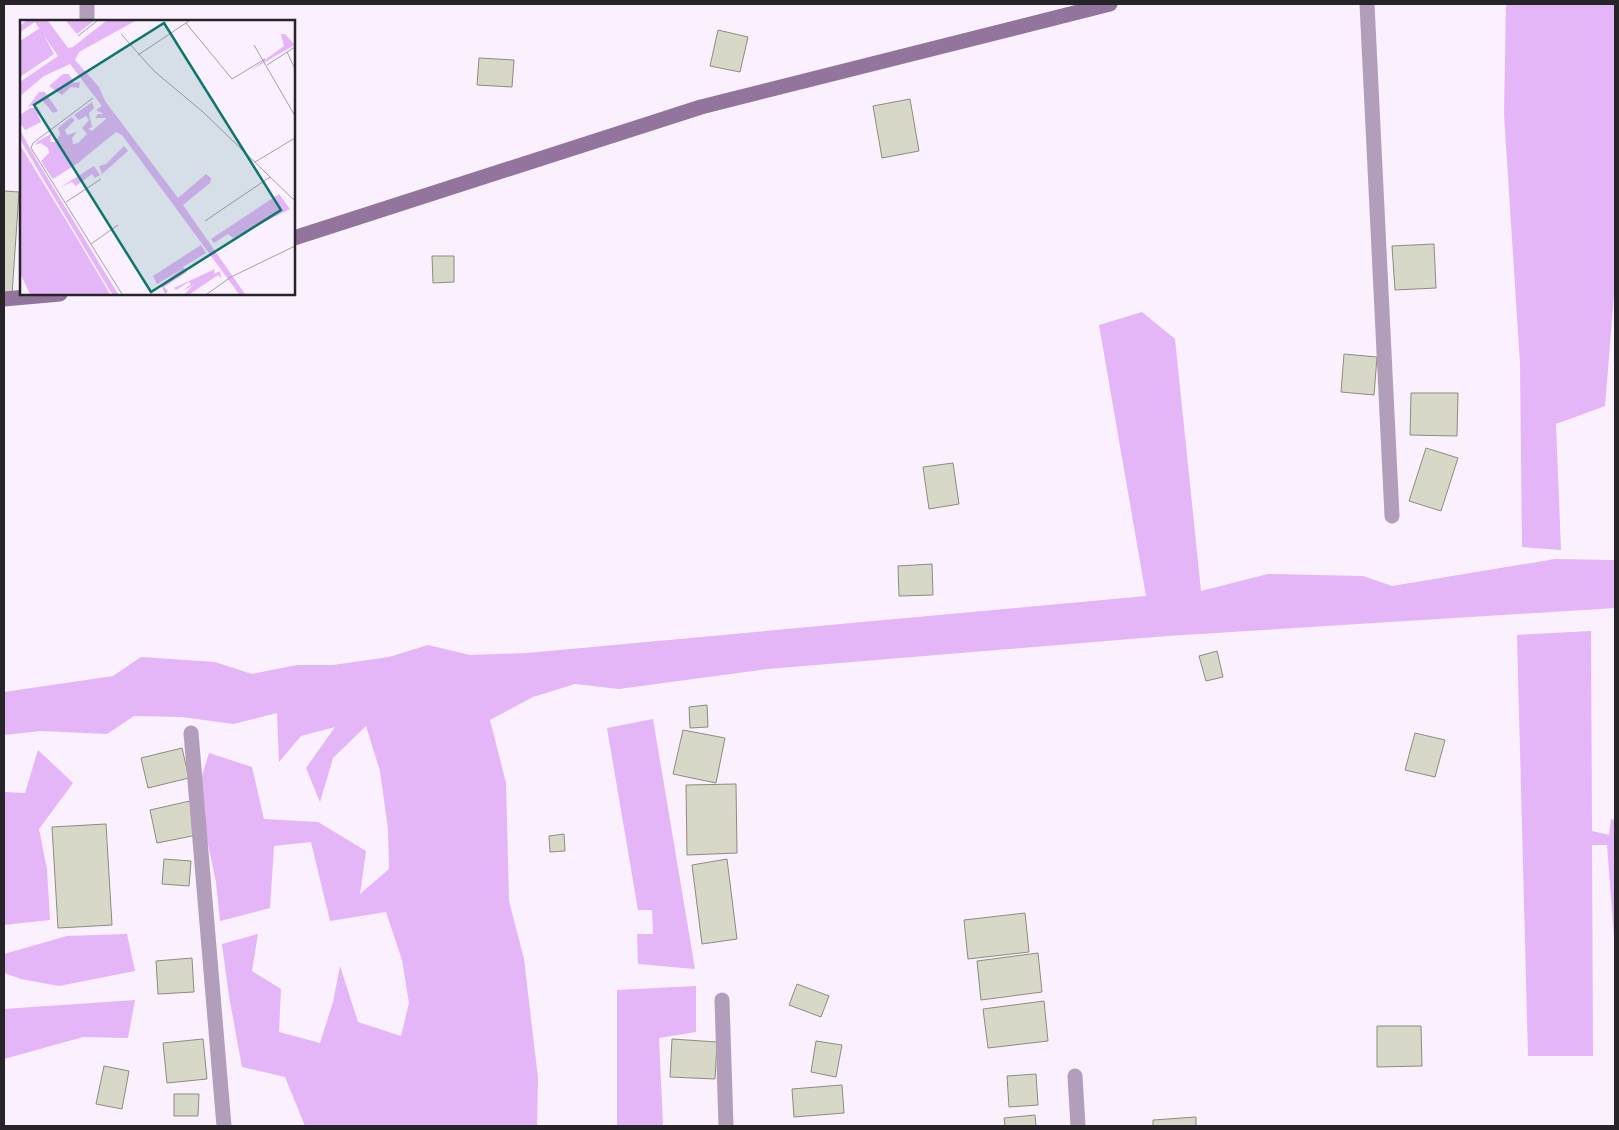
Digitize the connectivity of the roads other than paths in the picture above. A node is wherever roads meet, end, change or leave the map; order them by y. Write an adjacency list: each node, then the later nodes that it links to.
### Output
1 (87, 4): 4 (street)
2 (1110, 4): 5 (street)
3 (1367, 4): 8 (street)
4 (87, 20)
5 (295, 238)
6 (49, 295): 7 (street)
7 (4, 299)
8 (1392, 516)
9 (191, 733): 12 (street)
10 (722, 1000): 13 (street)
11 (1075, 1076): 14 (street)
12 (224, 1126)
13 (726, 1126)
14 (1078, 1126)

